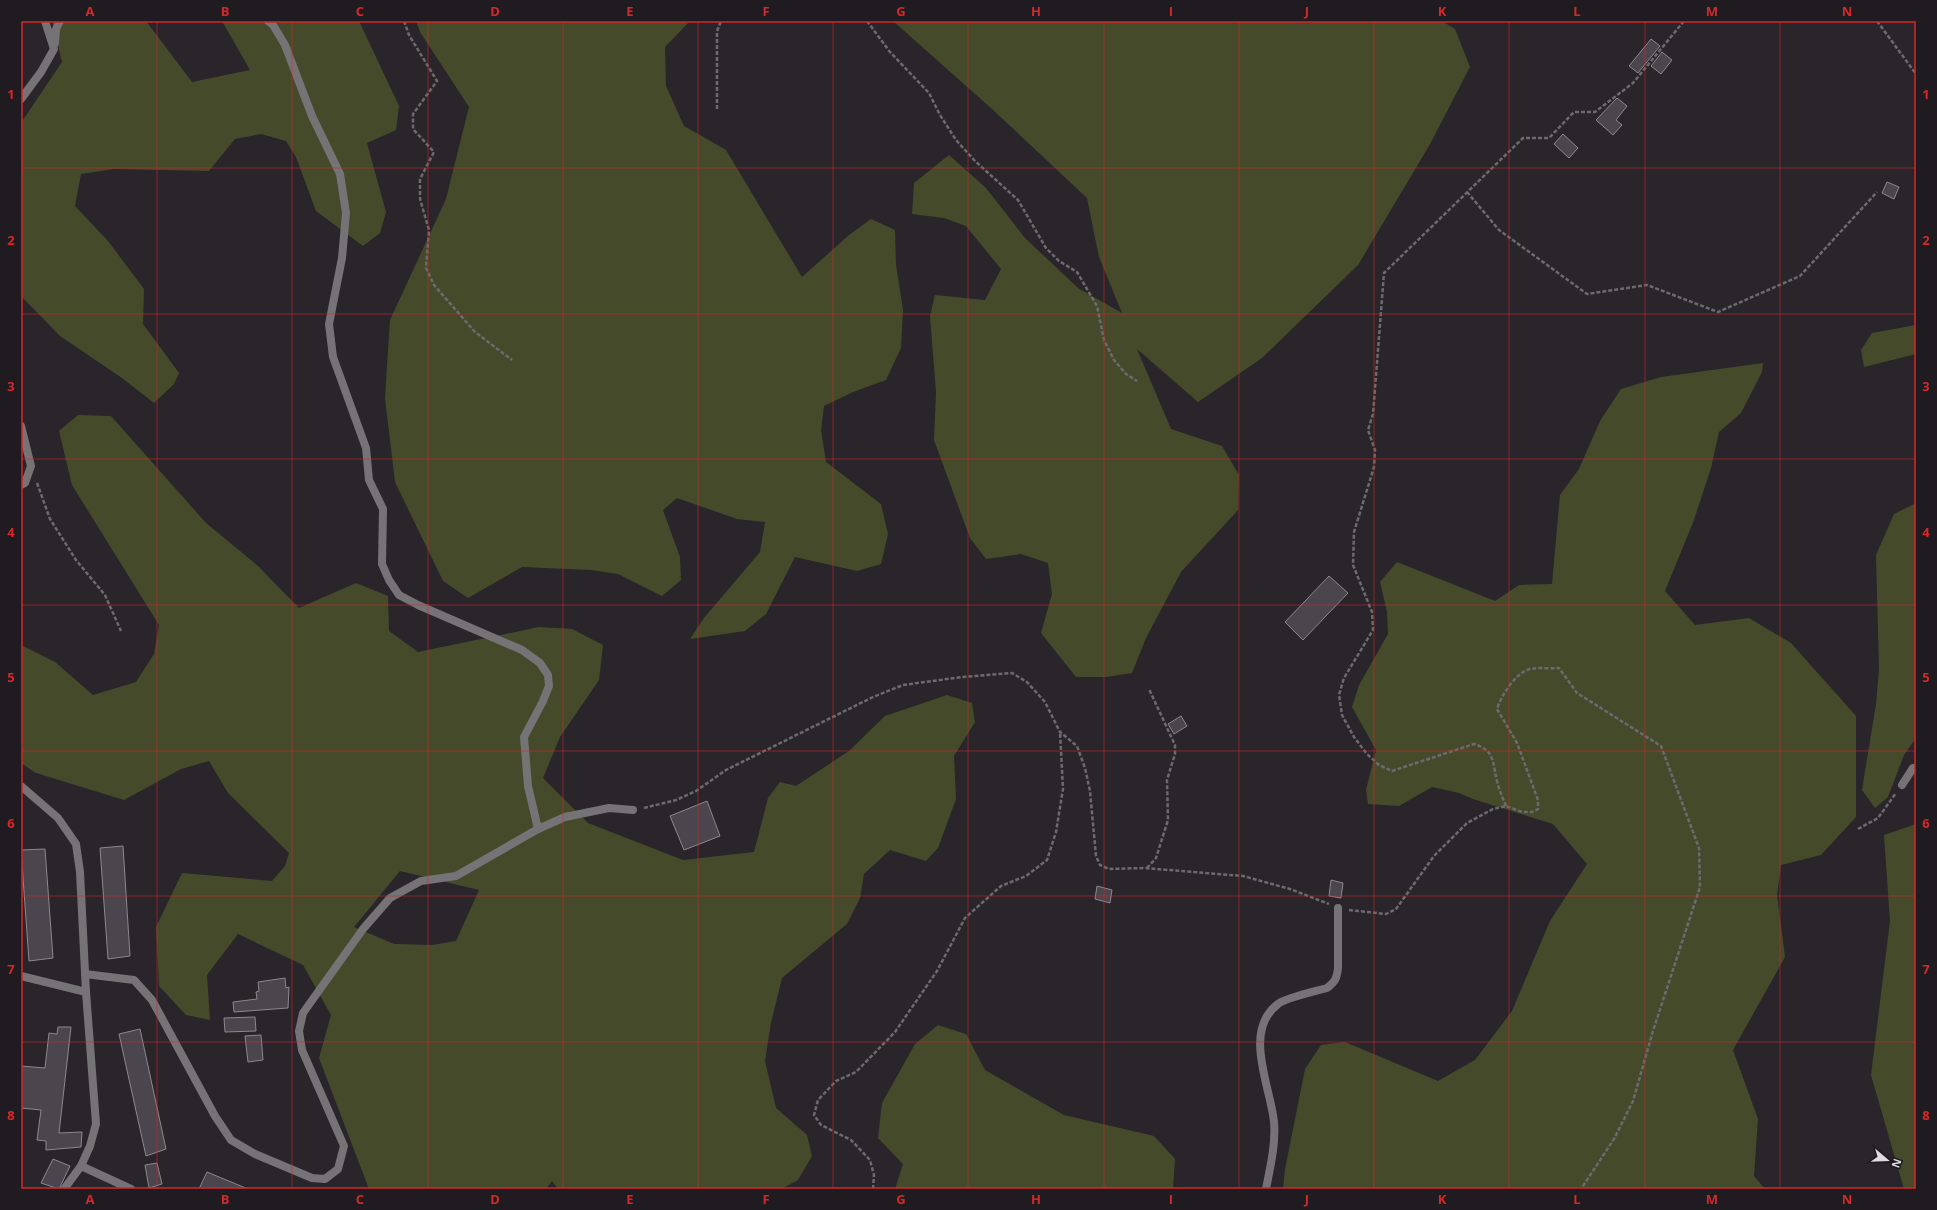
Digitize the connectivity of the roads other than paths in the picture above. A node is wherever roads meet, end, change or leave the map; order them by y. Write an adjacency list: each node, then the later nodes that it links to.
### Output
1 (45, 21): 4 (street)
2 (60, 21): 4 (street)
3 (268, 21): 12 (street)
4 (54, 49): 5 (street)
5 (21, 99)
6 (21, 426): 7 (street)
7 (21, 485)
8 (1916, 768): 9 (street)
9 (1902, 785)
10 (21, 786): 14 (street)
11 (633, 810): 12 (street)
12 (538, 829): 14 (street)
13 (1338, 908): 20 (street)
14 (85, 974): 16 (street)
15 (21, 976): 16 (street)
16 (86, 992): 17 (street)
17 (81, 1166): 18 (street); 19 (street)
18 (64, 1189)
19 (131, 1189)
20 (1266, 1189)

